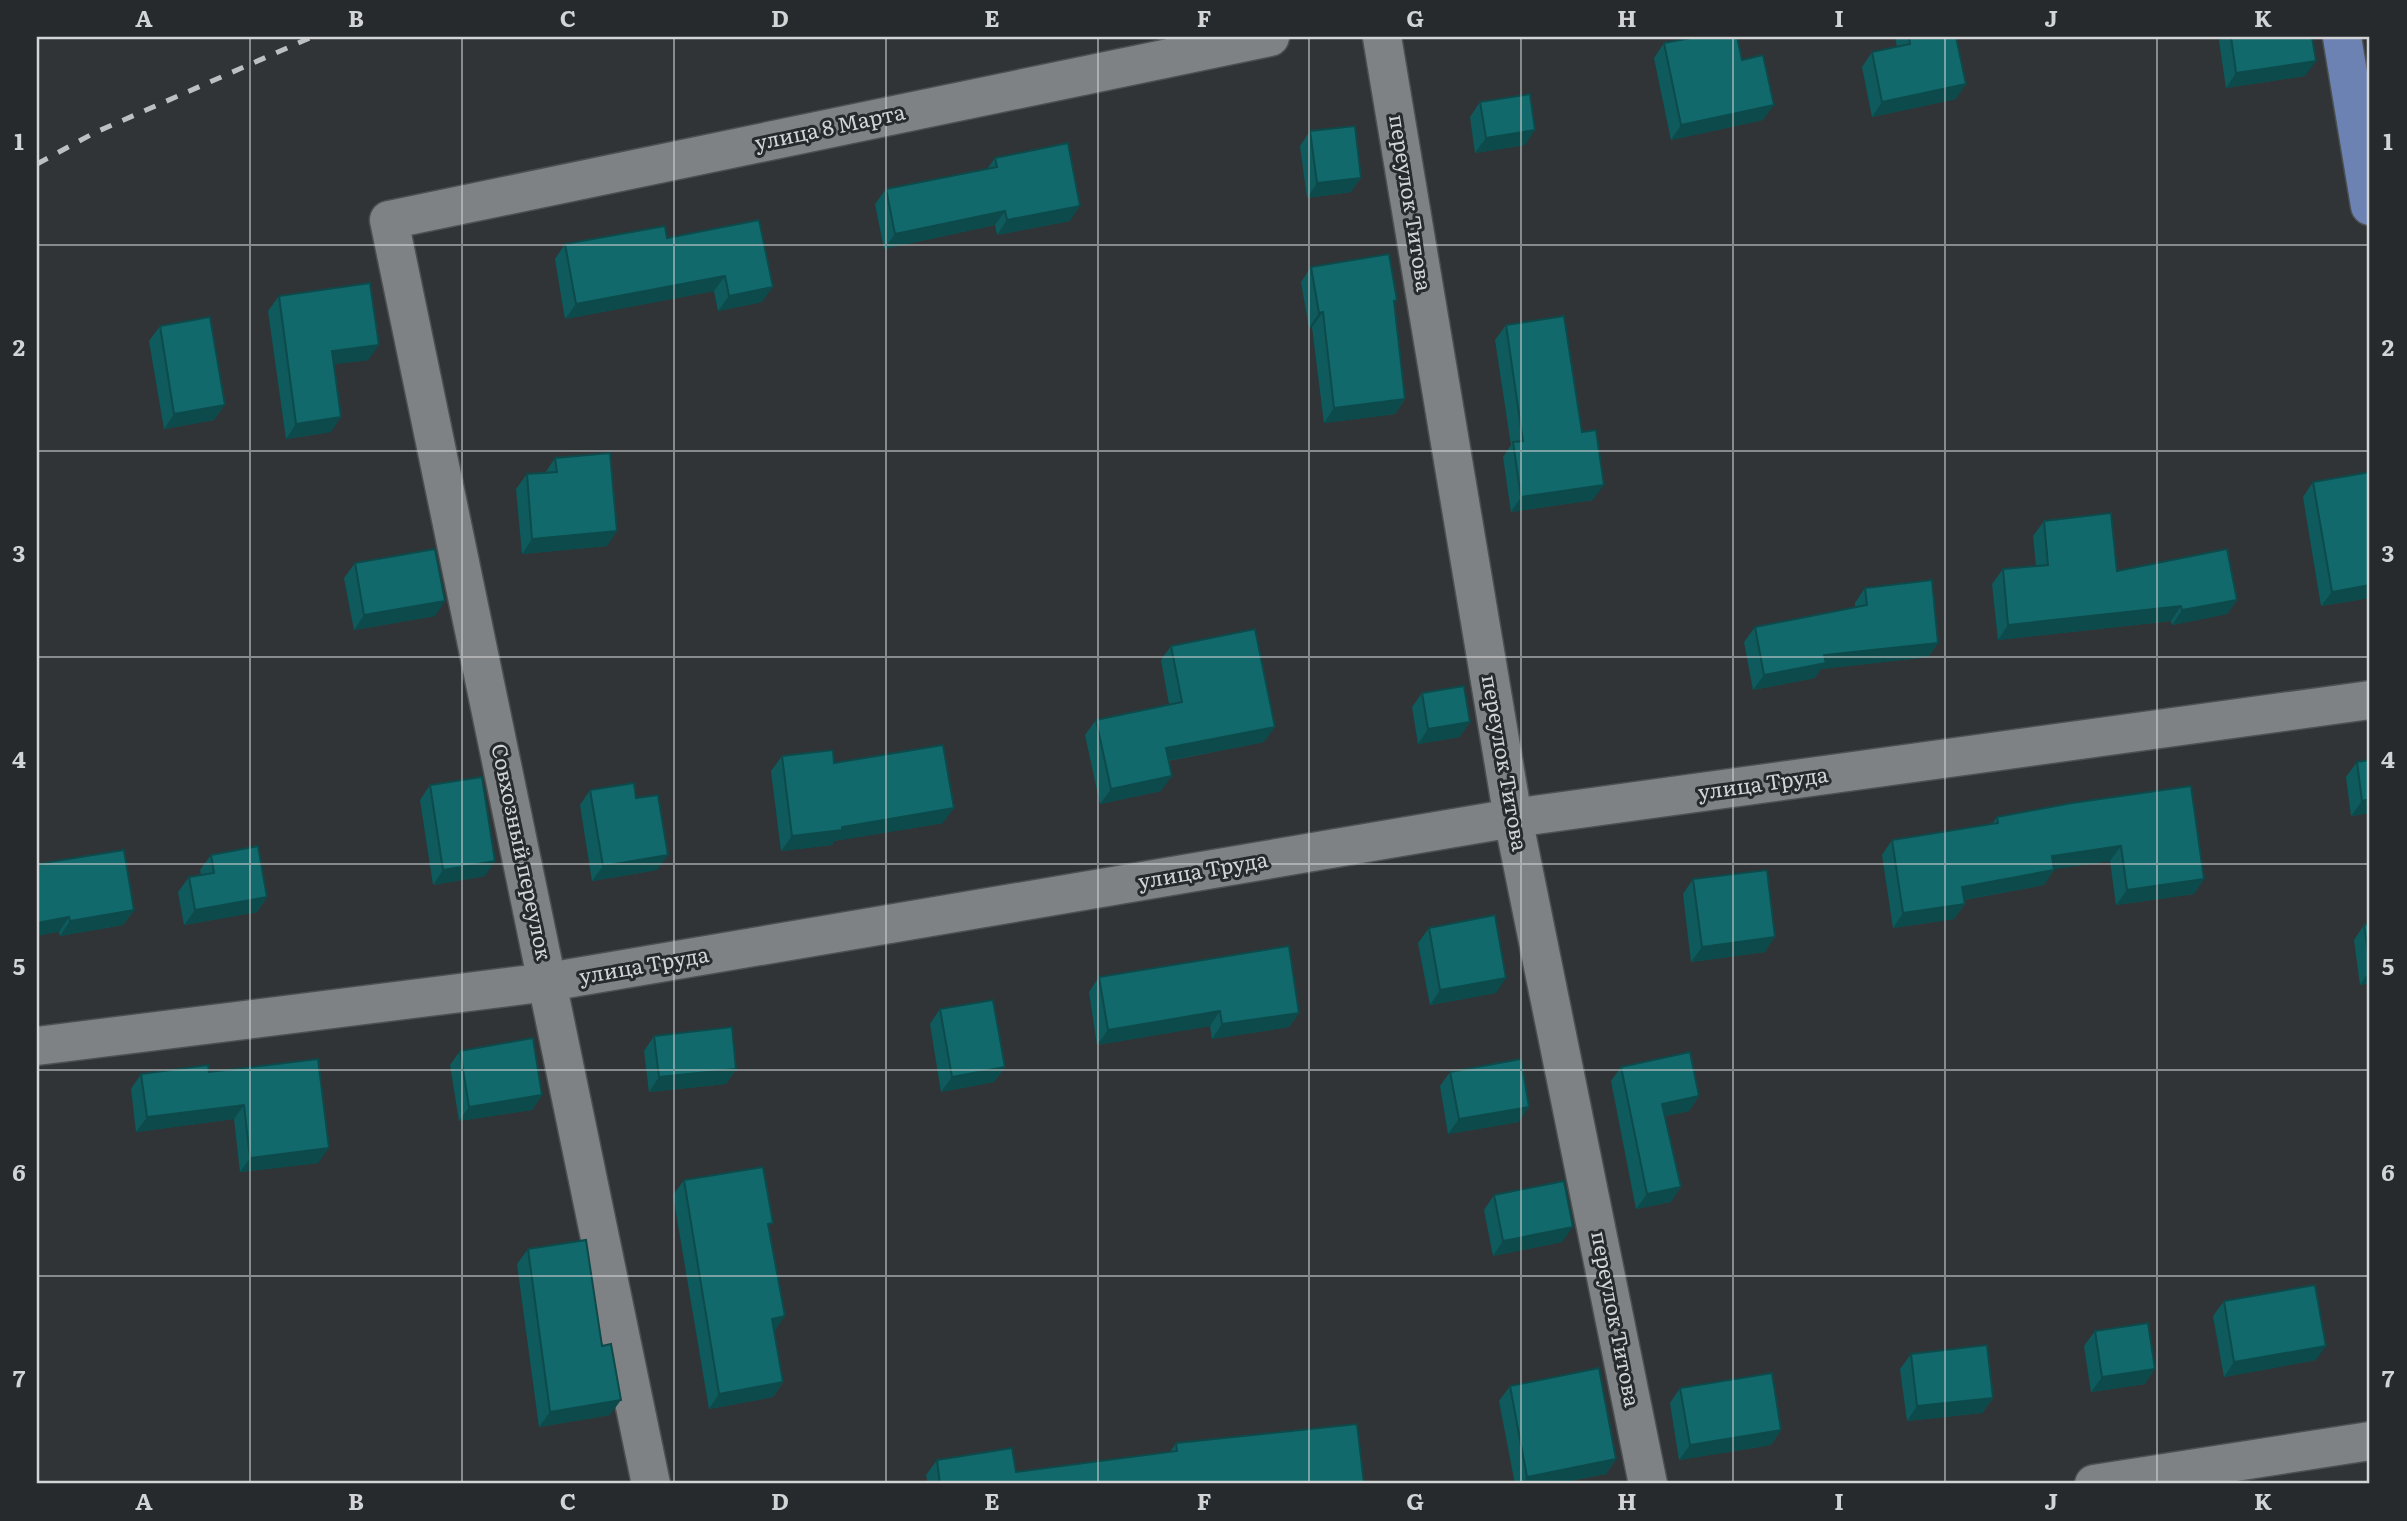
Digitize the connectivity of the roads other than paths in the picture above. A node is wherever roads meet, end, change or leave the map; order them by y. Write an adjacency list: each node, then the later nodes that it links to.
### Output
1 (1270, 37): 5 (street, улица 8 Марта)
2 (1382, 37): 7 (street, переулок Титова)
3 (2342, 37): 4 (main road)
4 (2370, 206)
5 (389, 220): 8 (street, Совхозный переулок)
6 (2370, 700): 7 (street, улица Труда)
7 (1513, 818): 8 (street, улица Труда); 12 (street, переулок Титова)
8 (548, 982): 9 (street, улица Труда); 11 (street, Совхозный переулок)
9 (37, 1046)
10 (2370, 1441): 13 (street)
11 (652, 1484)
12 (1648, 1484)
13 (2094, 1484)

